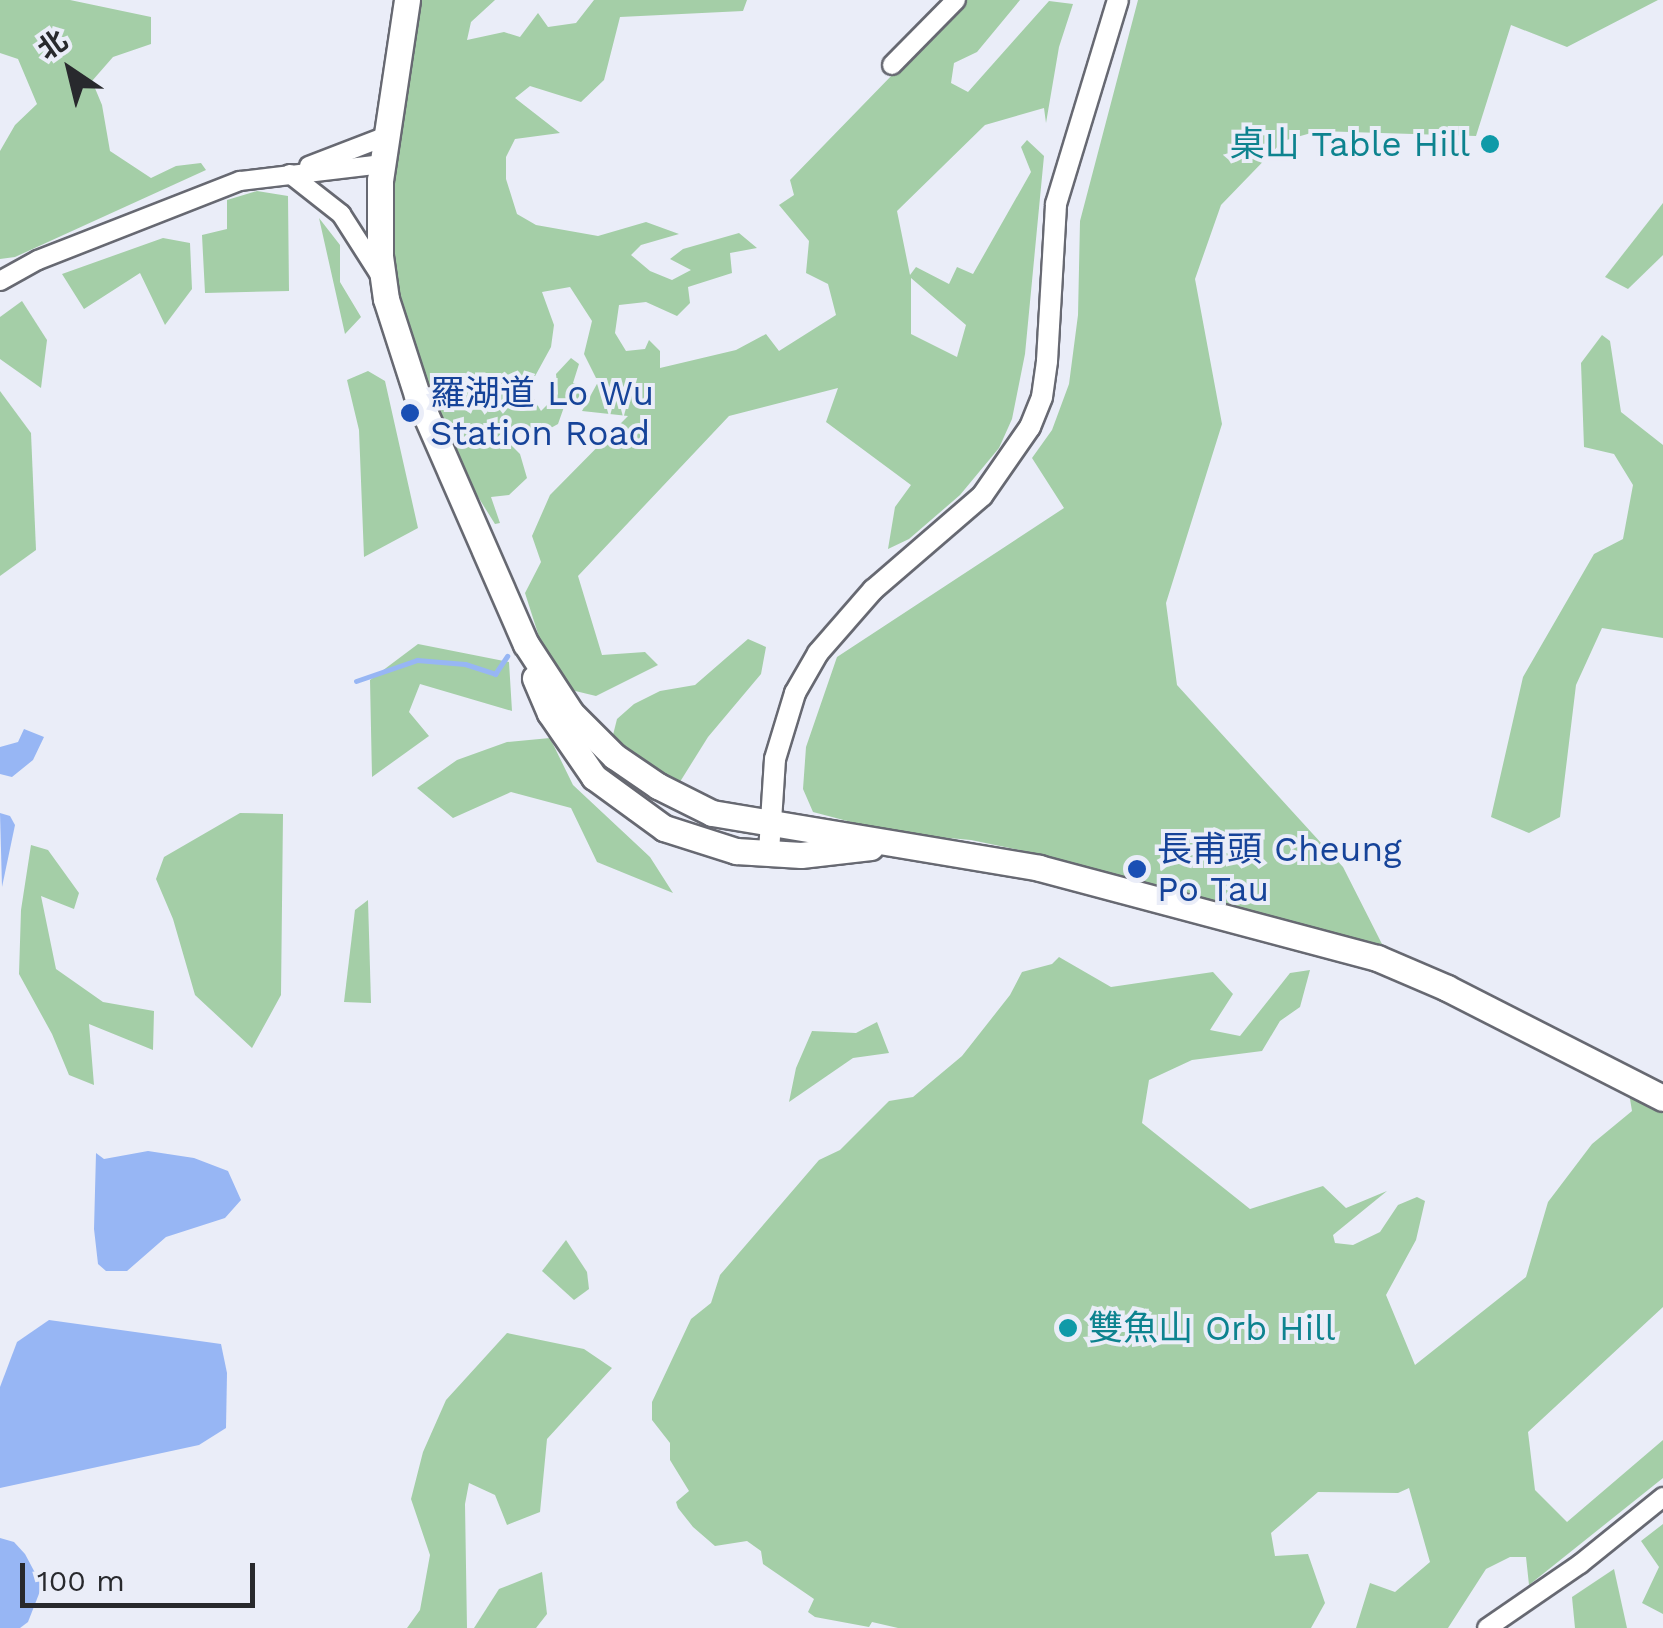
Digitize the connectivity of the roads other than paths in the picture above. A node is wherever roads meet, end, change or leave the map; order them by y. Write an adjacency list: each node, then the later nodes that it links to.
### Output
1 (407, 0): 5 (main road)
2 (956, 0): 4 (street)
3 (1118, 0): 11 (street)
4 (892, 65)
5 (384, 137): 6 (main road); 7 (street)
6 (382, 164): 7 (street); 8 (main road)
7 (290, 174): 8 (street); 9 (street)
8 (383, 280): 10 (main road)
9 (0, 281)
10 (526, 644): 11 (main road); 13 (main road)
11 (769, 823): 12 (main road); 13 (street)
12 (898, 844): 13 (main road); 14 (main road)
13 (769, 852)
14 (1663, 1098)
15 (1663, 1497): 16 (street)
16 (1488, 1628)

